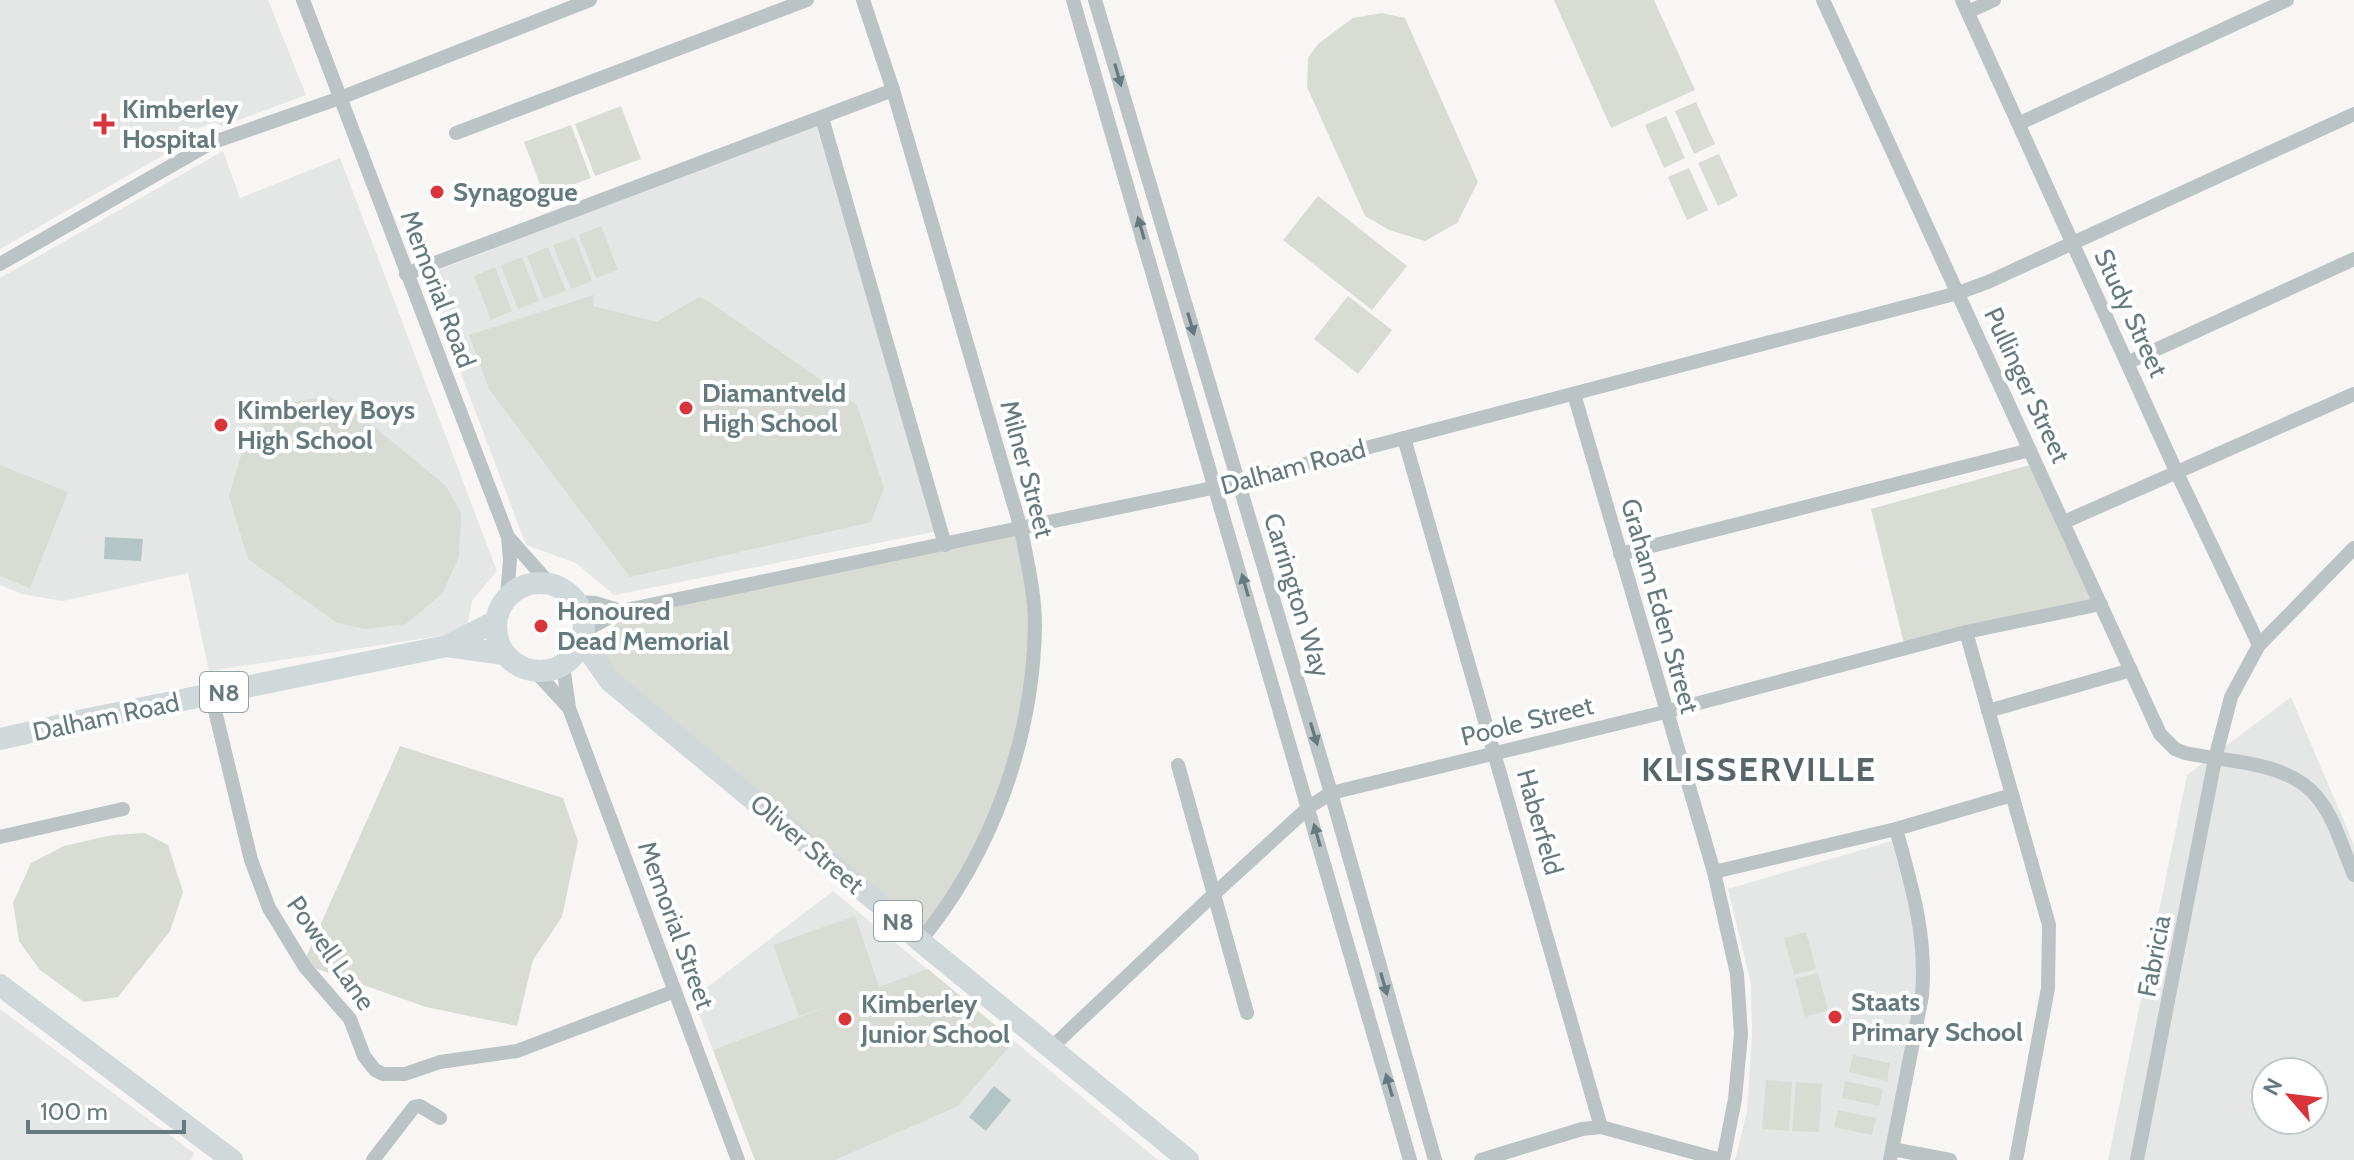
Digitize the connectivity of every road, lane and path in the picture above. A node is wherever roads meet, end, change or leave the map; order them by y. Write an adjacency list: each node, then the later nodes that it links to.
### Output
1 (303, 0): 12 (street, Memorial Road)
2 (590, 0): 12 (street)
3 (807, 0): 16 (street)
4 (863, 0): 11 (street, Milner Street)
5 (1073, 0): 29 (street, Carrington Way, one-way to 5)
6 (1095, 0): 28 (street, Carrington Way, one-way to 28)
7 (1823, 0): 21 (street, Pullinger Street)
8 (1994, 0): 10 (street)
9 (2287, 0): 15 (street)
10 (1965, 6): 15 (street, Study Street)
11 (893, 90): 14 (street); 31 (street, Milner Street)
12 (340, 98): 19 (street); 20 (street, Memorial Road)
13 (2354, 114): 17 (street, Dalham Road)
14 (822, 118): 20 (street); 33 (street)
15 (2020, 123): 17 (street, Study Street)
16 (456, 133)
17 (2072, 243): 21 (street, Dalham Road); 22 (street, Study Street)
18 (2354, 259): 22 (street)
19 (0, 264)
20 (406, 274): 32 (street, Memorial Road)
21 (1958, 293): 23 (street, Dalham Road); 26 (street, Pullinger Street)
22 (2129, 362): 27 (street, Study Street)
23 (1574, 394): 25 (street, Dalham Road); 35 (street, Graham Eden Street)
24 (2354, 394): 27 (street)
25 (1404, 438): 28 (street, Dalham Road); 56 (street, Haberfeld)
26 (2030, 450): 30 (street, Pullinger Street); 35 (street)
27 (2177, 473): 30 (street); 44 (street, Study Street)
28 (1238, 481): 29 (street, Dalham Road); 59 (street, Carrington Way, one-way to 59)
29 (1217, 487): 31 (street, Dalham Road); 61 (street, Carrington Way, one-way to 29)
30 (2064, 522): 39 (street, Pullinger Street)
31 (1021, 529): 33 (street, Dalham Road); 68 (street, Milner Street)
32 (508, 537): 36 (street, Memorial Road); 37 (street)
33 (945, 545): 40 (street, Dalham Road)
34 (2354, 548): 44 (street, Fabricia)
35 (1620, 554): 54 (street, Graham Eden Street)
36 (549, 583): 37 (highway); 38 (highway)
37 (507, 596): 41 (highway)
38 (577, 602): 40 (street, Dalham Road); 43 (highway, N8)
39 (2101, 604): 42 (street, Poole Street); 48 (street, Pullinger Street)
40 (621, 611): 43 (street, Dalham Road)
41 (496, 621): 45 (highway, Dalham Road / N8); 46 (highway)
42 (1966, 632): 53 (street); 54 (street, Poole Street)
43 (583, 636): 47 (highway); 50 (highway, Oliver Street / N8)
44 (2259, 645): 57 (street, Fabricia)
45 (447, 646): 46 (highway, Dalham Road / N8); 51 (highway, Dalham Road / N8)
46 (504, 654): 49 (highway, N8)
47 (565, 663): 49 (highway); 50 (highway, Oliver Street / N8); 52 (street, Memorial Street)
48 (2131, 670): 53 (street); 57 (street, Pullinger Street)
49 (535, 671): 52 (street, Memorial Street)
50 (610, 681): 68 (highway, Oliver Street / N8)
51 (211, 694): 55 (highway, Dalham Road / N8); 70 (street, Powell Lane)
52 (569, 708): 70 (street, Memorial Street)
53 (1988, 711): 60 (street)
54 (1665, 712): 56 (street, Poole Street); 65 (street, Graham Eden Street)
55 (0, 739)
56 (1496, 754): 59 (street, Poole Street); 74 (street, Haberfeld)
57 (2215, 759): 66 (street, Pullinger Street); 86 (street, Fabricia)
58 (1178, 765): 67 (street)
59 (1331, 793): 61 (street, Poole Street); 81 (street, Carrington Way, one-way to 81)
60 (2012, 795): 63 (street); 85 (street)
61 (1309, 807): 67 (street, Poole Street); 80 (street, Carrington Way, one-way to 61)
62 (123, 809): 64 (street)
63 (1896, 829): 65 (street); 75 (street)
64 (0, 837)
65 (1714, 872): 83 (street, Graham Eden Street)
66 (2354, 875)
67 (1214, 894): 71 (street); 72 (street, Poole Street)
68 (920, 941): 72 (highway, Oliver Street / N8)
69 (0, 985): 76 (highway)
70 (675, 991): 78 (street, Memorial Street)
71 (1247, 1013)
72 (1052, 1047): 79 (highway, Oliver Street / N8)
73 (440, 1118): 77 (street)
74 (1601, 1127): 82 (street); 83 (street)
75 (1891, 1154): 84 (street)
76 (232, 1160)
77 (373, 1160)
78 (738, 1160)
79 (1188, 1160)
80 (1410, 1160)
81 (1435, 1160)
82 (1481, 1160)
83 (1722, 1160)
84 (1950, 1160)
85 (2016, 1160)
86 (2137, 1160)

